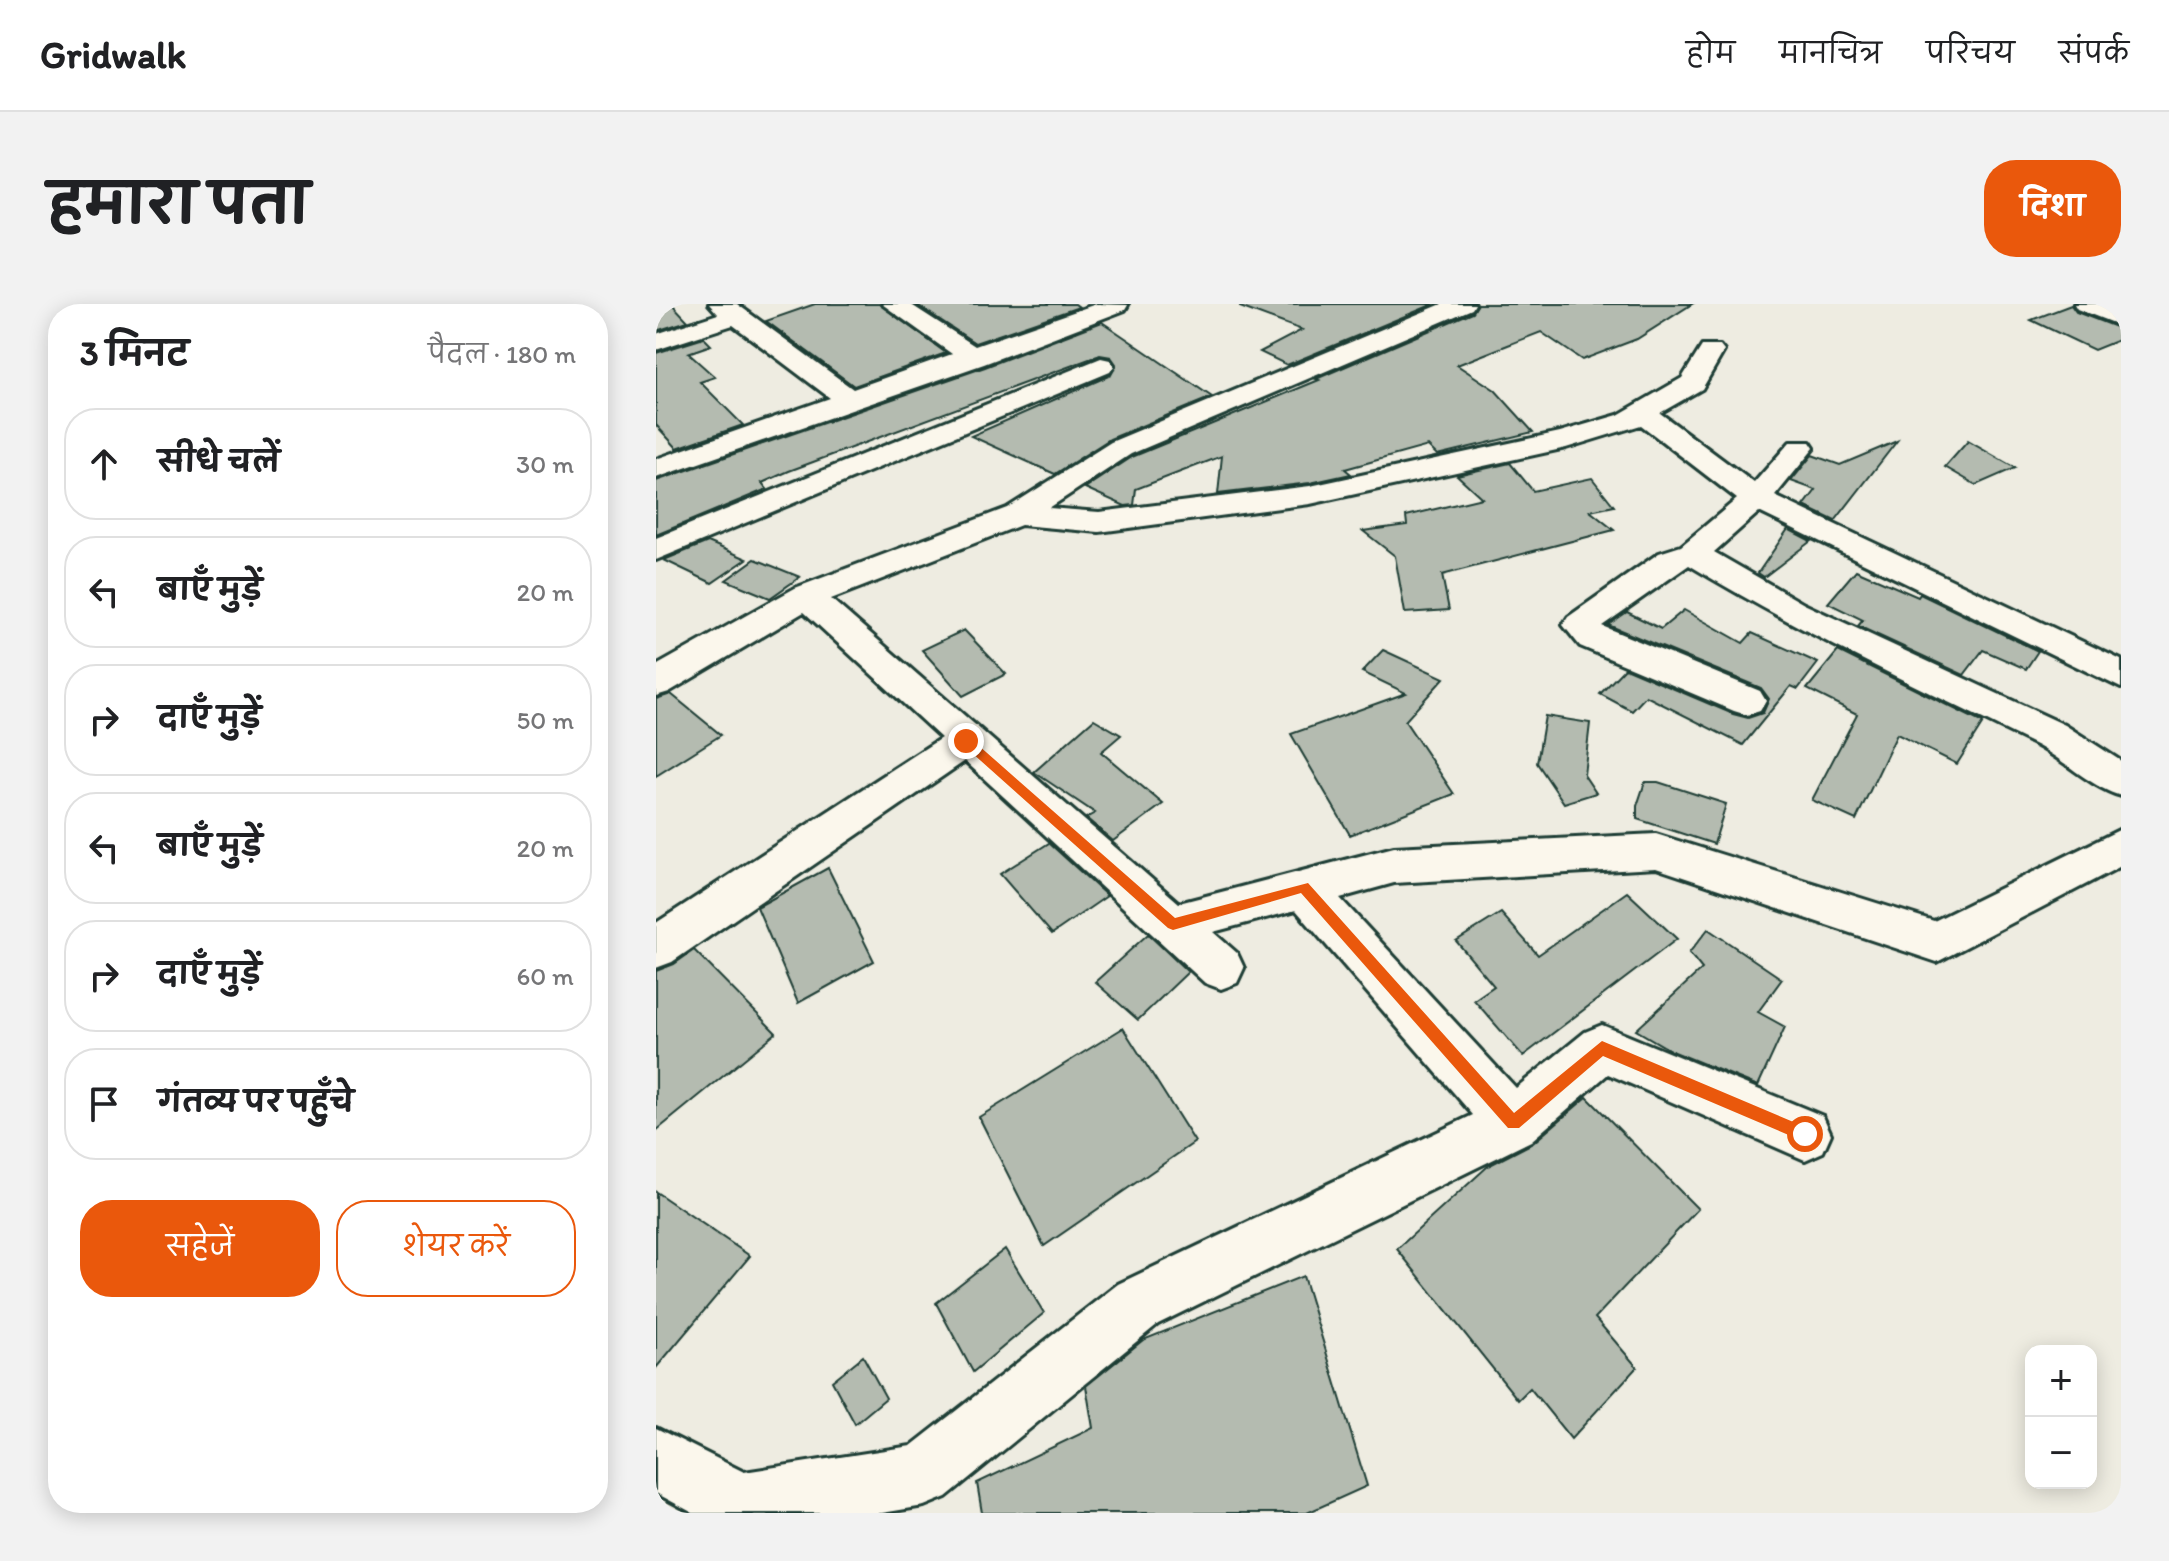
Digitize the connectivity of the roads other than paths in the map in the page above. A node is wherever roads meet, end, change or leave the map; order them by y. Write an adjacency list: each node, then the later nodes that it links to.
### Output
1 (894, 304): 9 (street)
2 (1113, 304): 9 (street)
3 (1463, 304): 16 (street)
4 (2086, 304): 6 (street)
5 (728, 310): 7 (street); 11 (street)
6 (2121, 319)
7 (656, 342)
8 (1711, 351): 12 (street)
9 (975, 358): 11 (street)
10 (1101, 366): 17 (street)
11 (849, 399): 14 (street)
12 (1642, 413): 15 (street); 16 (street)
13 (1800, 448): 15 (street)
14 (661, 459)
15 (1756, 499): 18 (street); 20 (street)
16 (1018, 515): 19 (street)
17 (656, 550)
18 (1692, 553): 22 (street); 24 (street)
19 (807, 596): 21 (street); 23 (street)
20 (2121, 675)
21 (656, 683)
22 (1747, 701)
23 (966, 741): 27 (street); 28 (street)
24 (2121, 781)
25 (2121, 846): 26 (street)
26 (1303, 887): 27 (street); 30 (street)
27 (1173, 924): 29 (street)
28 (656, 948)
29 (1221, 968)
30 (1513, 1123): 31 (street); 32 (street)
31 (1805, 1134)
32 (656, 1459)

